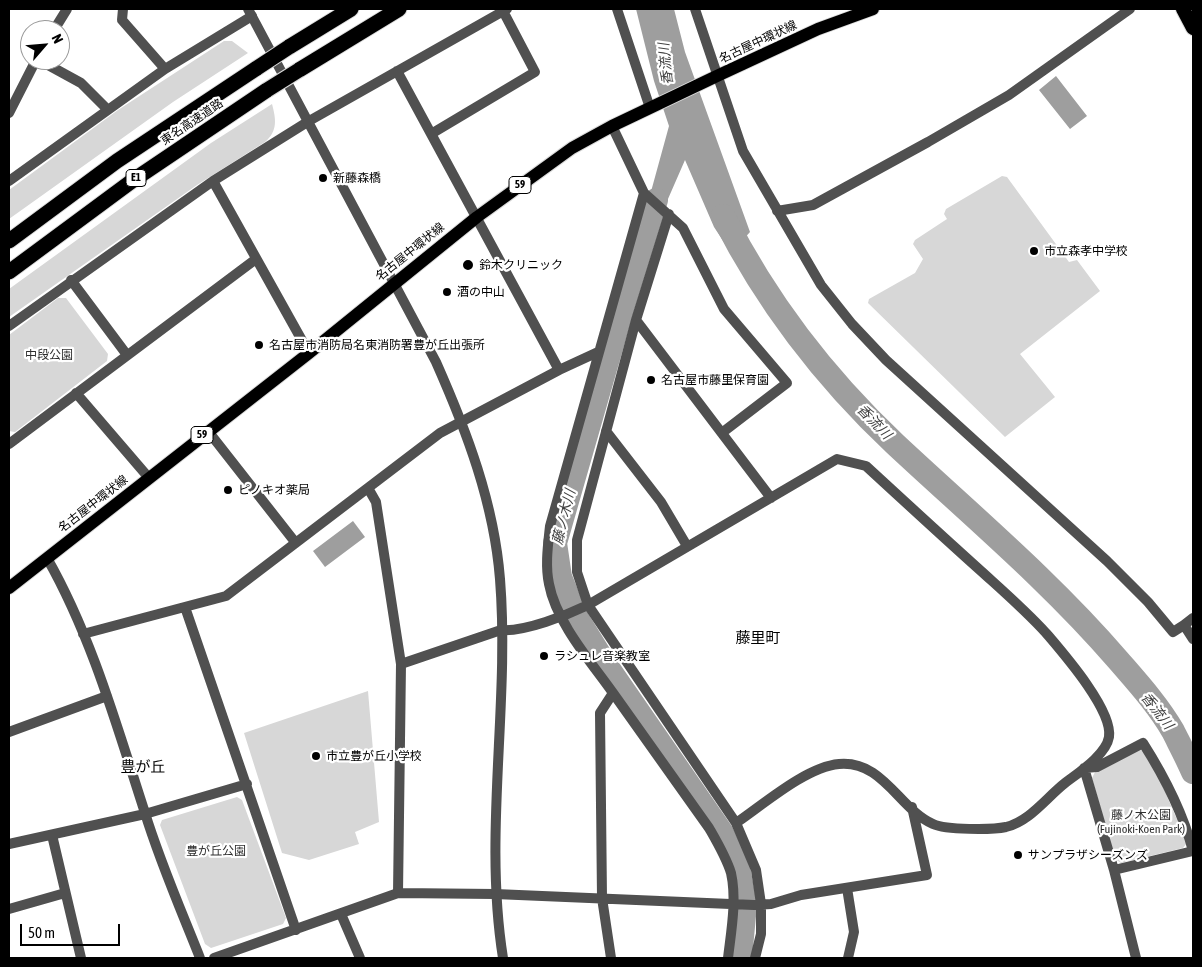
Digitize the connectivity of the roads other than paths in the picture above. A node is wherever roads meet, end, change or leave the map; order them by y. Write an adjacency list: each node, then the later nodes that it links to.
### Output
1 (67, 9): 12 (street)
2 (123, 9): 14 (street)
3 (350, 9): 31 (highway, 東名高速道路 / E1, bridge)
4 (399, 9): 33 (highway, 東名高速道路 / E1, bridge)
5 (617, 9): 19 (street)
6 (695, 9): 18 (street)
7 (873, 9): 18 (main road, 名古屋中環状線 / 59)
8 (1130, 9): 29 (street)
9 (1183, 9): 13 (highway)
10 (505, 10): 17 (street); 24 (street)
11 (250, 12): 14 (street); 22 (street)
12 (60, 20)
13 (1193, 28)
14 (165, 69): 20 (street)
15 (32, 70): 21 (street)
16 (56, 70): 20 (street)
17 (397, 71): 22 (street); 24 (street)
18 (715, 76): 19 (main road, 名古屋中環状線 / 59); 29 (street)
19 (653, 106): 23 (main road, 名古屋中環状線 / 59)
20 (108, 110): 25 (street)
21 (9, 113)
22 (308, 121): 26 (street); 35 (street)
23 (612, 126): 27 (street); 30 (main road, 名古屋中環状線 / 59)
24 (431, 134): 30 (street)
25 (10, 177)
26 (213, 181): 32 (street); 34 (street)
27 (647, 196): 28 (street); 38 (street)
28 (665, 211): 36 (street); 46 (street)
29 (777, 211): 59 (street)
30 (477, 217): 35 (main road, 名古屋中環状線 / 59); 41 (street)
31 (9, 242)
32 (256, 259): 39 (street); 40 (street)
33 (9, 272)
34 (71, 280): 37 (street); 40 (street)
35 (395, 282): 39 (main road, 名古屋中環状線 / 59); 43 (street)
36 (636, 320): 44 (street); 46 (street)
37 (9, 326)
38 (598, 352): 41 (street); 57 (street)
39 (309, 353): 45 (main road, 名古屋中環状線 / 59)
40 (127, 355): 42 (street)
41 (559, 370): 43 (street)
42 (76, 393): 47 (street); 48 (street)
43 (462, 422): 49 (street); 60 (street)
44 (606, 430): 52 (street); 55 (street)
45 (208, 431): 48 (main road, 名古屋中環状線 / 59); 51 (street)
46 (723, 432): 50 (street)
47 (9, 444)
48 (149, 478): 53 (main road, 名古屋中環状線 / 59)
49 (368, 488): 51 (street); 63 (street)
50 (771, 498): 52 (street); 67 (street)
51 (295, 542): 56 (street)
52 (687, 546): 55 (street)
53 (47, 558): 54 (main road, 名古屋中環状線 / 59); 61 (street)
54 (9, 588)
55 (586, 606): 57 (street); 71 (street)
56 (185, 607): 61 (street); 68 (street)
57 (563, 615): 60 (street); 64 (street)
58 (1193, 618): 59 (street)
59 (1184, 625): 62 (street)
60 (502, 630): 63 (street); 78 (street)
61 (83, 634): 65 (street)
62 (1193, 639)
63 (401, 664): 77 (street)
64 (613, 694): 79 (street); 80 (street)
65 (107, 696): 66 (street); 70 (street)
66 (9, 732)
67 (1084, 768): 69 (street); 74 (street); 74 (street)
68 (247, 784): 70 (street); 84 (street)
69 (912, 807): 71 (street); 75 (street)
70 (145, 814): 72 (street); 86 (street)
71 (736, 823): 81 (street)
72 (52, 835): 73 (street); 76 (street)
73 (9, 844)
74 (1114, 870): 94 (street)
75 (847, 888): 81 (street); 93 (street)
76 (65, 893): 82 (street); 85 (street)
77 (398, 893): 78 (street); 83 (street)
78 (495, 894): 79 (street); 89 (street)
79 (602, 898): 80 (street); 90 (street)
80 (736, 904): 81 (street); 91 (street)
81 (757, 904): 92 (street)
82 (9, 909)
83 (340, 914): 84 (street); 88 (street)
84 (296, 930): 87 (street)
85 (81, 958)
86 (200, 958)
87 (214, 958)
88 (360, 958)
89 (503, 958)
90 (611, 958)
91 (728, 958)
92 (755, 958)
93 (848, 958)
94 (1136, 958)

